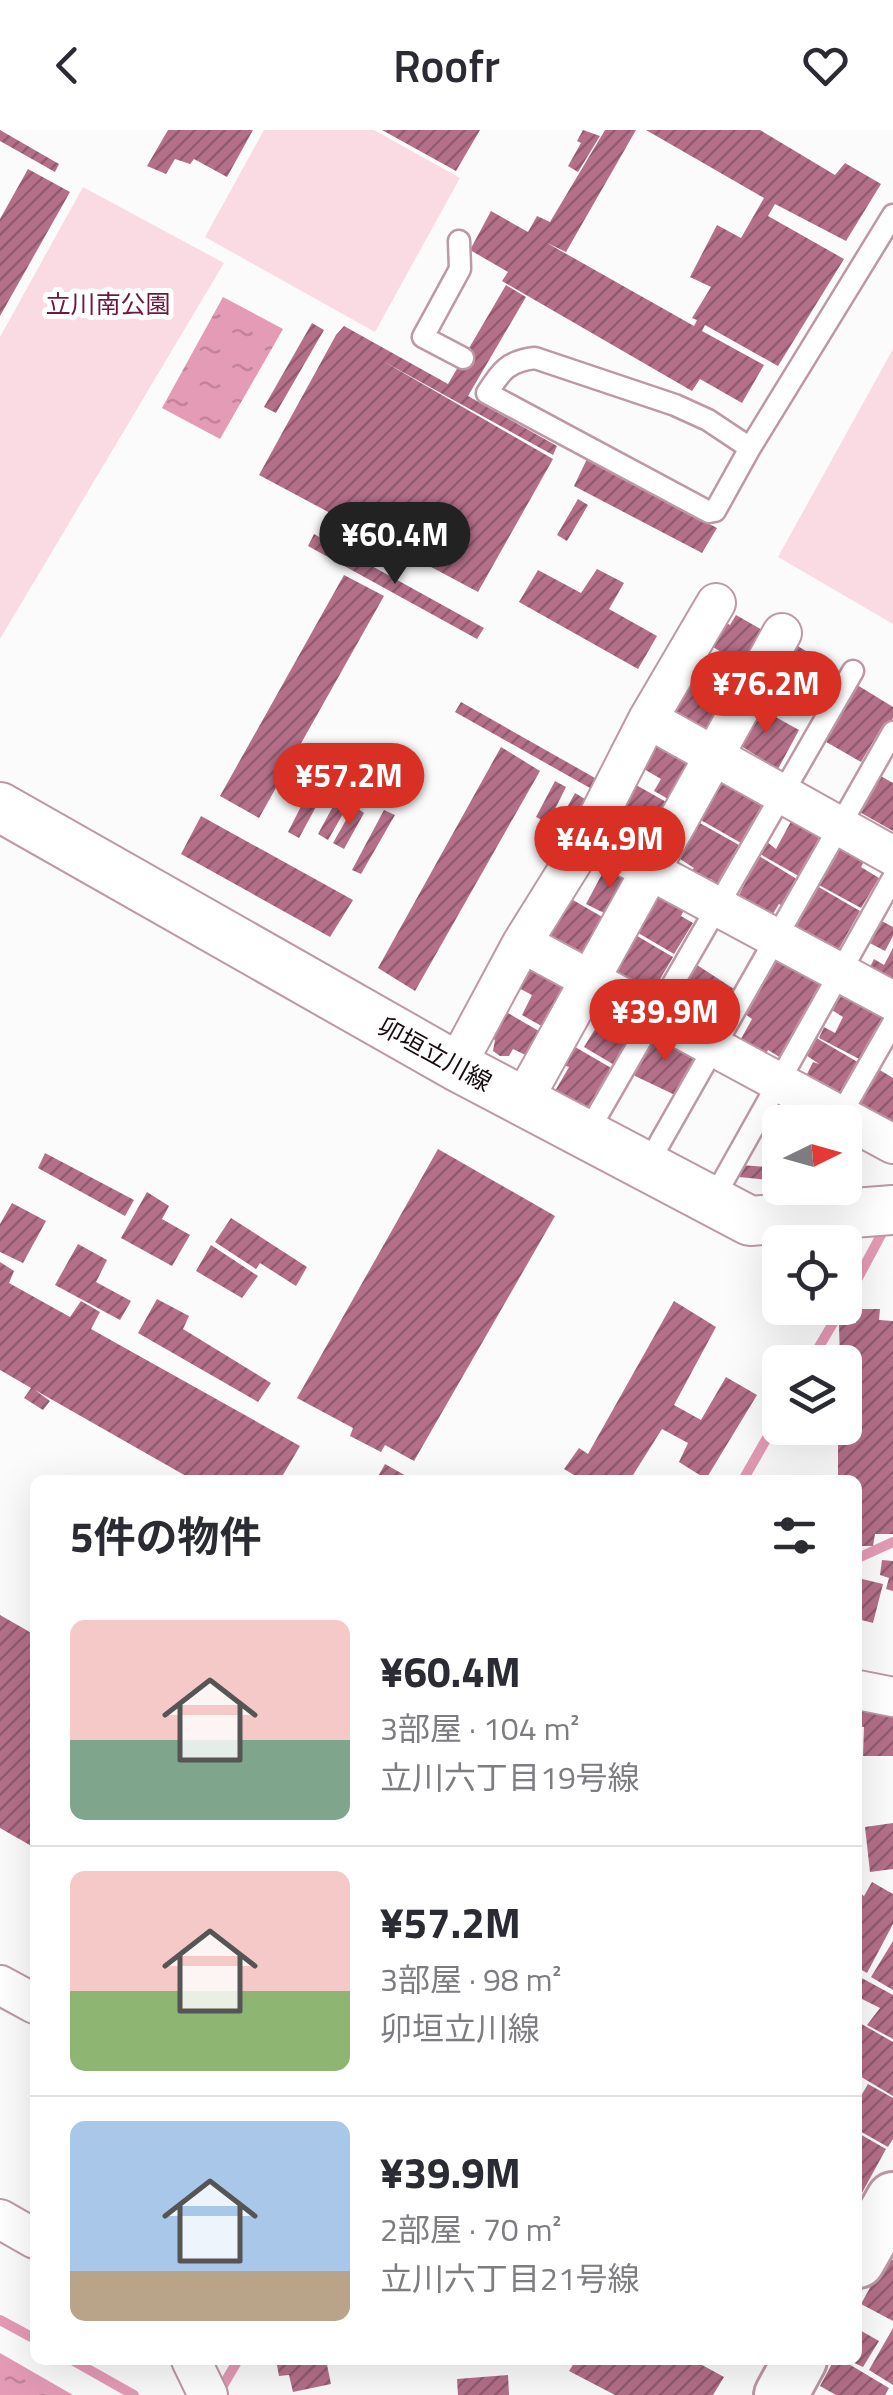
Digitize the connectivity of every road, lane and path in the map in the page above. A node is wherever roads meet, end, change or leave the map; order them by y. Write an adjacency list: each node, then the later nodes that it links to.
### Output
1 (893, 215): 4 (lane)
2 (460, 241): 3 (lane)
3 (463, 358)
4 (750, 448): 4 (lane)
5 (716, 603): 8 (street)
6 (782, 632): 10 (street)
7 (853, 672): 11 (lane)
8 (648, 719): 10 (street); 14 (street)
9 (893, 732): 13 (lane)
10 (713, 756): 11 (street); 16 (street)
11 (782, 794): 13 (street); 18 (lane)
12 (0, 806): 27 (street, 卯垣立川線)
13 (839, 826): 15 (street); 19 (lane)
14 (588, 837): 16 (street); 20 (street)
15 (893, 856)
16 (651, 869): 18 (street); 22 (street)
17 (893, 878): 21 (lane)
18 (719, 906): 19 (street); 24 (lane)
19 (775, 936): 21 (street); 26 (lane)
20 (522, 943): 22 (street); 27 (street)
21 (839, 972): 23 (street); 28 (lane)
22 (590, 980): 24 (street); 29 (street)
23 (893, 1001)
24 (656, 1016): 26 (street); 33 (lane)
25 (893, 1023): 31 (lane)
26 (715, 1048): 28 (street); 35 (lane)
27 (456, 1066): 29 (street, 卯垣立川線)
28 (778, 1082): 30 (street); 36 (lane)
29 (522, 1102): 33 (street, 卯垣立川線)
30 (815, 1105)
31 (846, 1105)
32 (862, 1130): 34 (street)
33 (586, 1135): 35 (street, 卯垣立川線)
34 (893, 1144)
35 (646, 1166): 36 (street, 卯垣立川線)
36 (712, 1201): 37 (street, 卯垣立川線)
37 (889, 1201)
38 (862, 1691): 39 (street)
39 (893, 1697)
40 (0, 1984): 41 (street)
41 (30, 2001)
42 (893, 2200): 45 (main road)
43 (0, 2219): 44 (street)
44 (30, 2235)
45 (862, 2254)
46 (193, 2365): 48 (street)
47 (797, 2365): 49 (main road)
48 (208, 2395)
49 (780, 2395)

